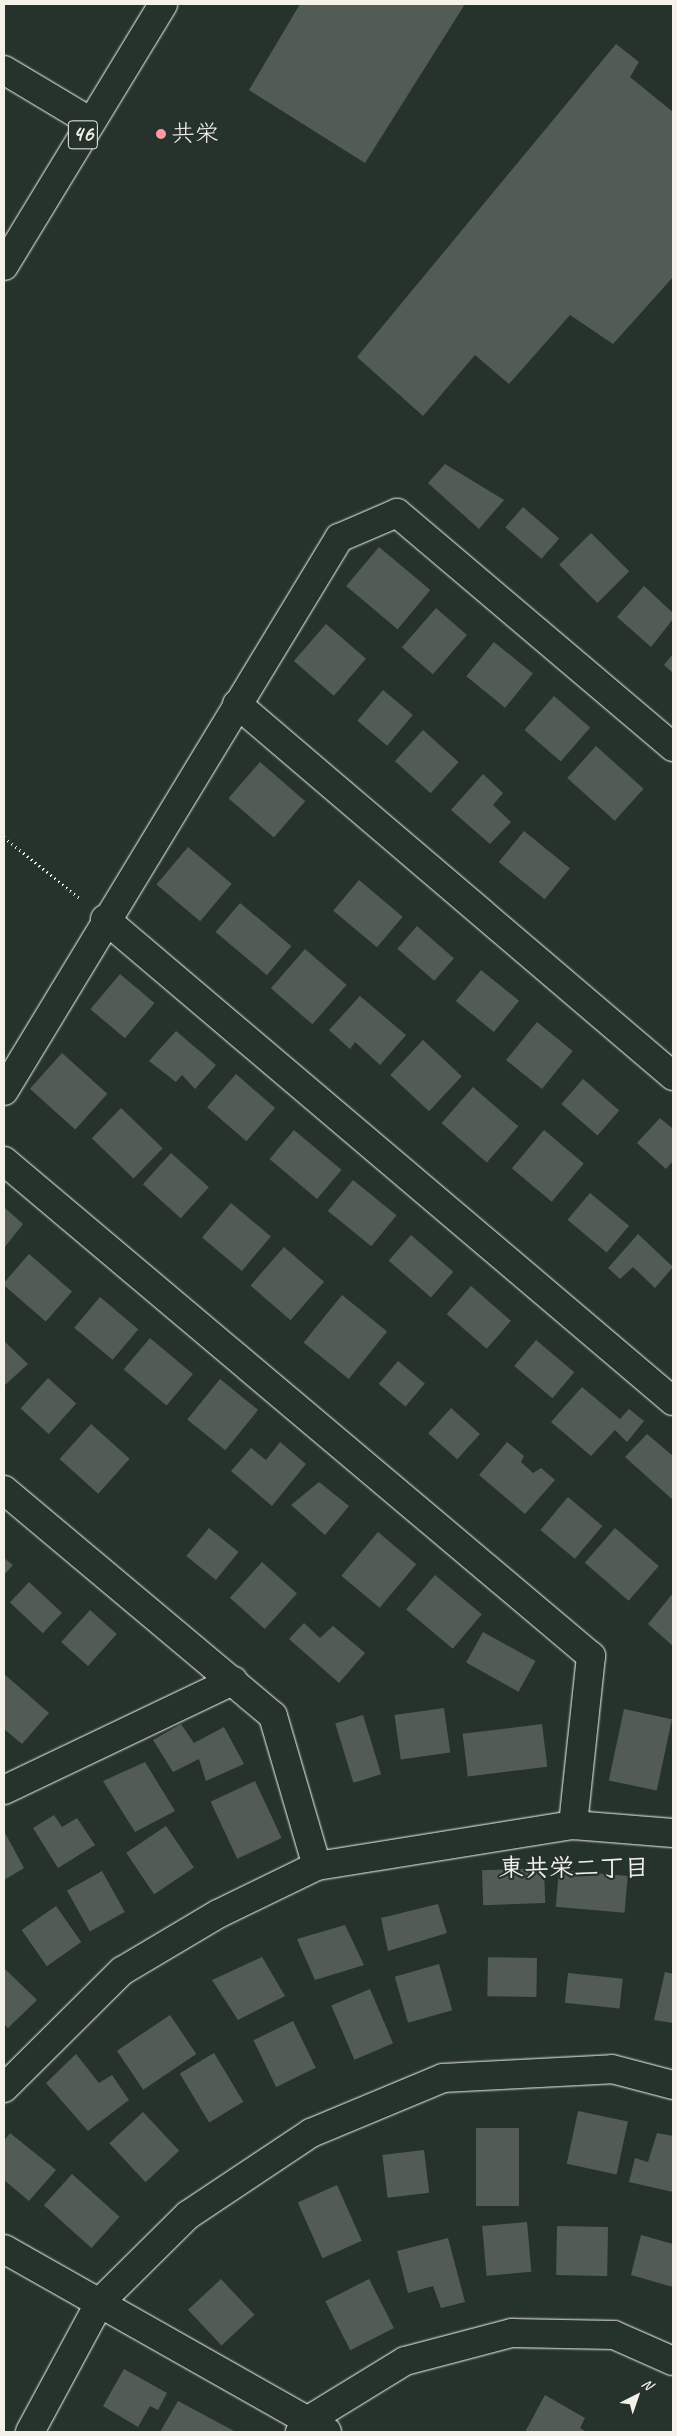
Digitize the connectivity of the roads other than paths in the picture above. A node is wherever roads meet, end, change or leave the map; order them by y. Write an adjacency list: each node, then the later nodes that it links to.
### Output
1 (163, 4): 3 (street, 46)
2 (4, 70): 3 (street)
3 (91, 122): 4 (street, 46)
4 (4, 266)
5 (237, 704): 6 (street); 7 (street); 8 (street)
6 (673, 747)
7 (105, 920): 9 (street); 11 (street)
8 (673, 1076)
9 (4, 1091)
10 (4, 1162): 15 (street)
11 (673, 1401)
12 (4, 1490): 13 (street)
13 (233, 1681): 14 (street); 17 (street)
14 (4, 1790)
15 (573, 1825): 16 (street); 17 (street)
16 (673, 1833)
17 (317, 1866): 19 (street)
18 (673, 2085): 21 (street)
19 (4, 2088)
20 (4, 2249): 21 (street)
21 (100, 2302): 23 (street); 24 (street)
22 (673, 2361): 23 (street)
23 (312, 2428)
24 (30, 2432)

